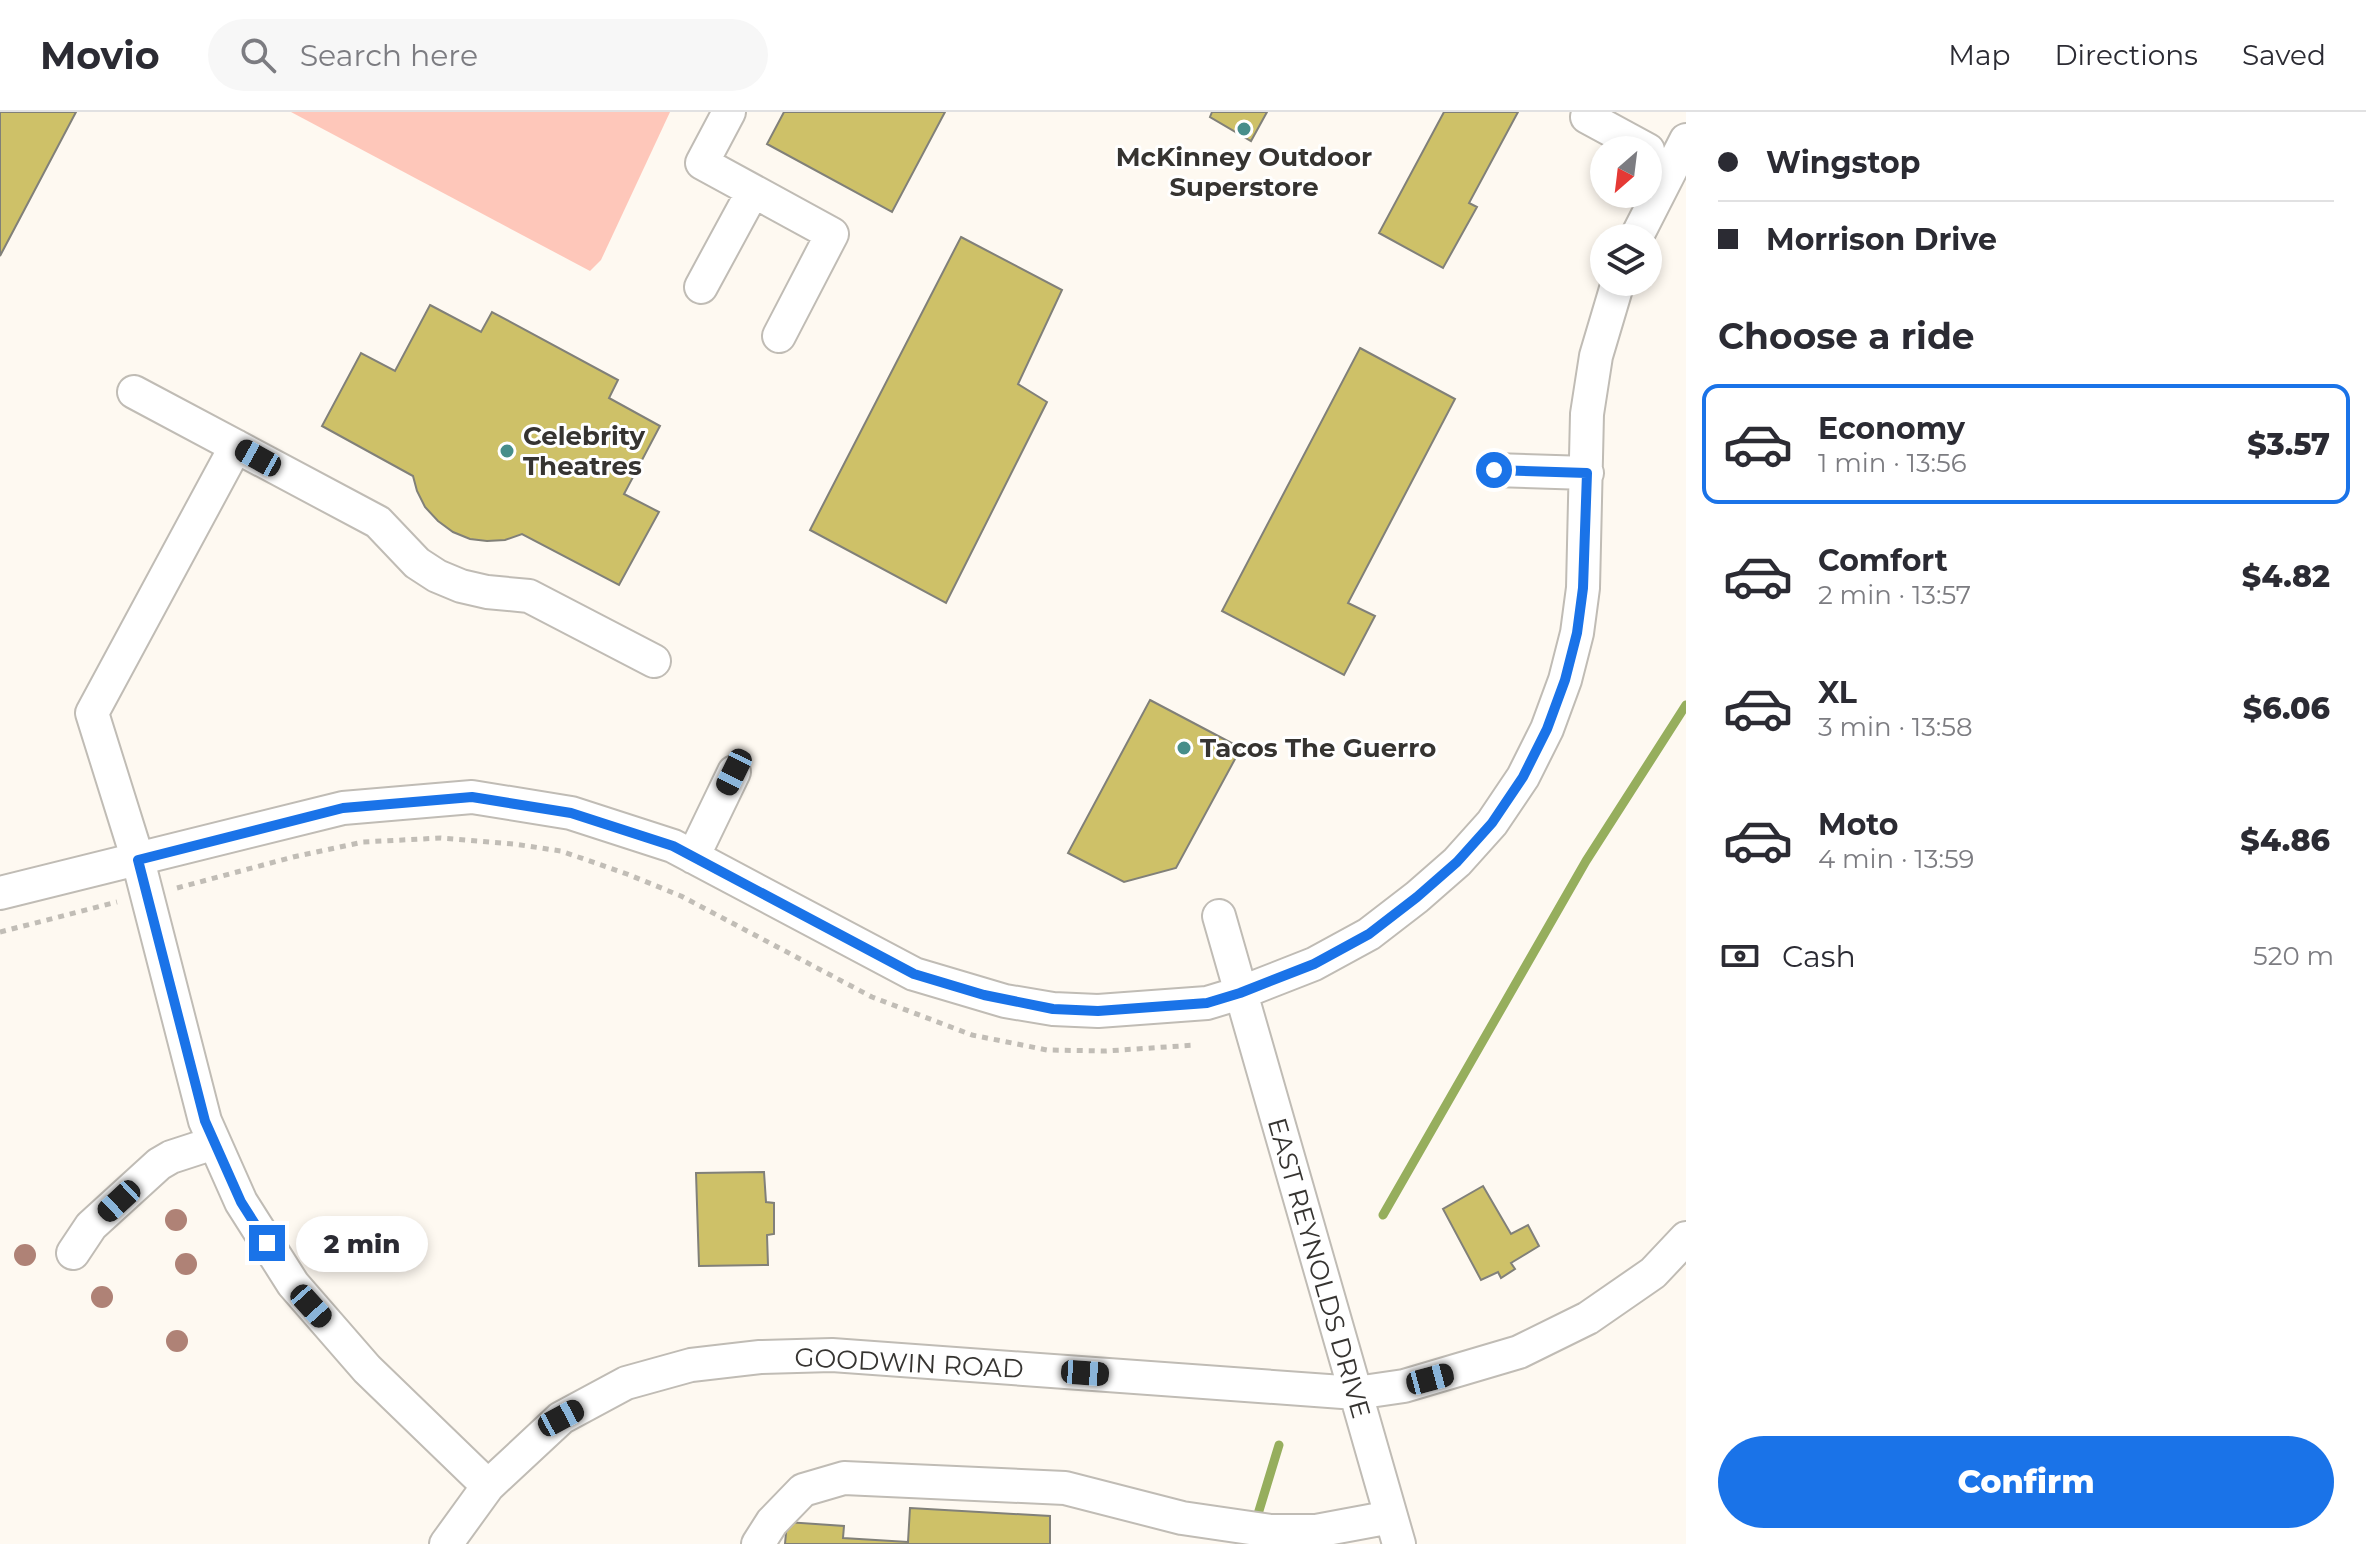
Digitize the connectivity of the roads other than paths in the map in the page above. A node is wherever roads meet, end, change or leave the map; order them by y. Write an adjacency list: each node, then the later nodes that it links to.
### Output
1 (729, 112): 4 (street)
2 (1587, 117): 3 (street)
3 (1664, 151): 5 (street)
4 (753, 191): 6 (street); 8 (street)
5 (1641, 224)
6 (701, 287)
7 (1614, 296): 12 (street)
8 (779, 336)
9 (134, 392): 10 (street)
10 (236, 446): 13 (street); 16 (street)
11 (1494, 470): 12 (street)
12 (1587, 473): 19 (street)
13 (654, 661)
14 (734, 772): 15 (street)
15 (693, 857): 16 (street); 19 (street)
16 (138, 860): 17 (street); 20 (street)
17 (0, 893)
18 (1219, 916): 19 (street, EAST REYNOLDS DRIVE)
19 (1240, 993): 23 (street, EAST REYNOLDS DRIVE)
20 (214, 1143): 22 (street); 24 (street)
21 (1686, 1238): 23 (street, GOODWIN ROAD)
22 (73, 1253)
23 (1356, 1393): 24 (street, GOODWIN ROAD); 26 (street, EAST REYNOLDS DRIVE)
24 (488, 1486): 27 (street, GOODWIN ROAD)
25 (1177, 1531): 26 (street); 28 (street)
26 (1395, 1531)
27 (446, 1544)
28 (758, 1544)

